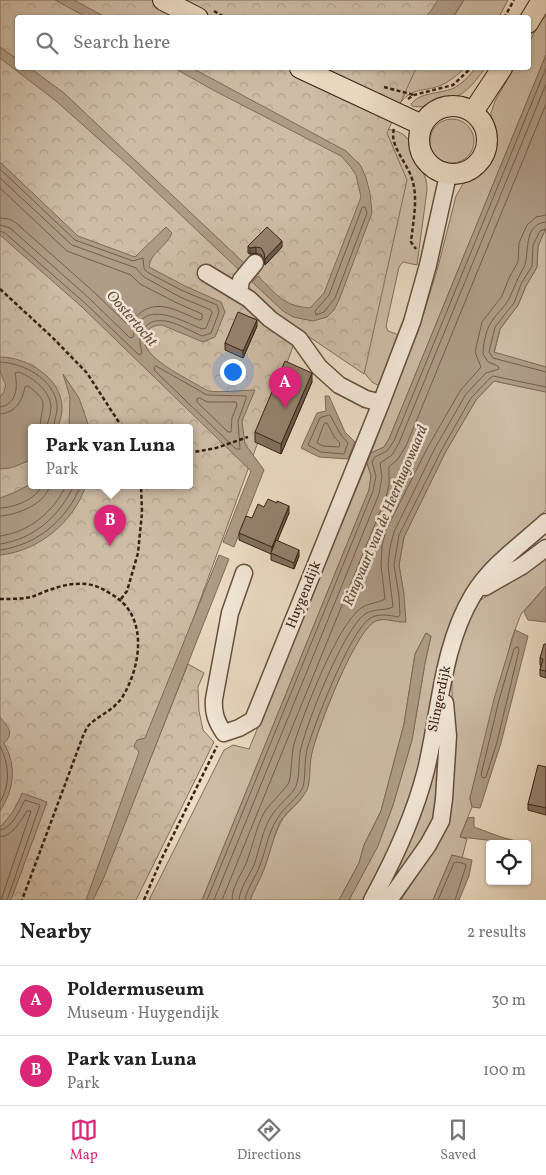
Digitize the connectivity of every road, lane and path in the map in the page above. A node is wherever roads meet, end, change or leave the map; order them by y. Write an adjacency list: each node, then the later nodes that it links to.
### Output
1 (164, 0): 4 (main road)
2 (514, 0): 5 (path)
3 (542, 0): 6 (main road)
4 (192, 15)
5 (506, 15)
6 (531, 18)
7 (304, 70): 13 (main road)
8 (469, 70): 11 (path)
9 (501, 70): 12 (main road)
10 (378, 84): 11 (path)
11 (414, 95): 13 (path)
12 (473, 112): 14 (main road); 15 (main road)
13 (400, 116): 14 (main road); 17 (path)
14 (422, 125): 15 (main road)
15 (448, 175): 17 (street, Huygendijk)
16 (255, 263): 20 (street)
17 (428, 265): 21 (street, Huygendijk)
18 (206, 273): 20 (street)
19 (0, 289): 22 (path)
20 (238, 293): 21 (street)
21 (381, 403): 33 (street, Huygendijk)
22 (120, 424)
23 (248, 436): 24 (path)
24 (193, 452)
25 (141, 489): 31 (path)
26 (546, 522): 29 (street, Slingerdijk)
27 (546, 548): 29 (street)
28 (244, 573): 33 (street)
29 (475, 592): 32 (street, Slingerdijk)
30 (0, 599): 31 (path)
31 (121, 599): 34 (path)
32 (443, 686): 36 (street, Slingerdijk); 37 (street)
33 (224, 733): 35 (path)
34 (22, 900)
35 (144, 900)
36 (372, 900)
37 (389, 900)

